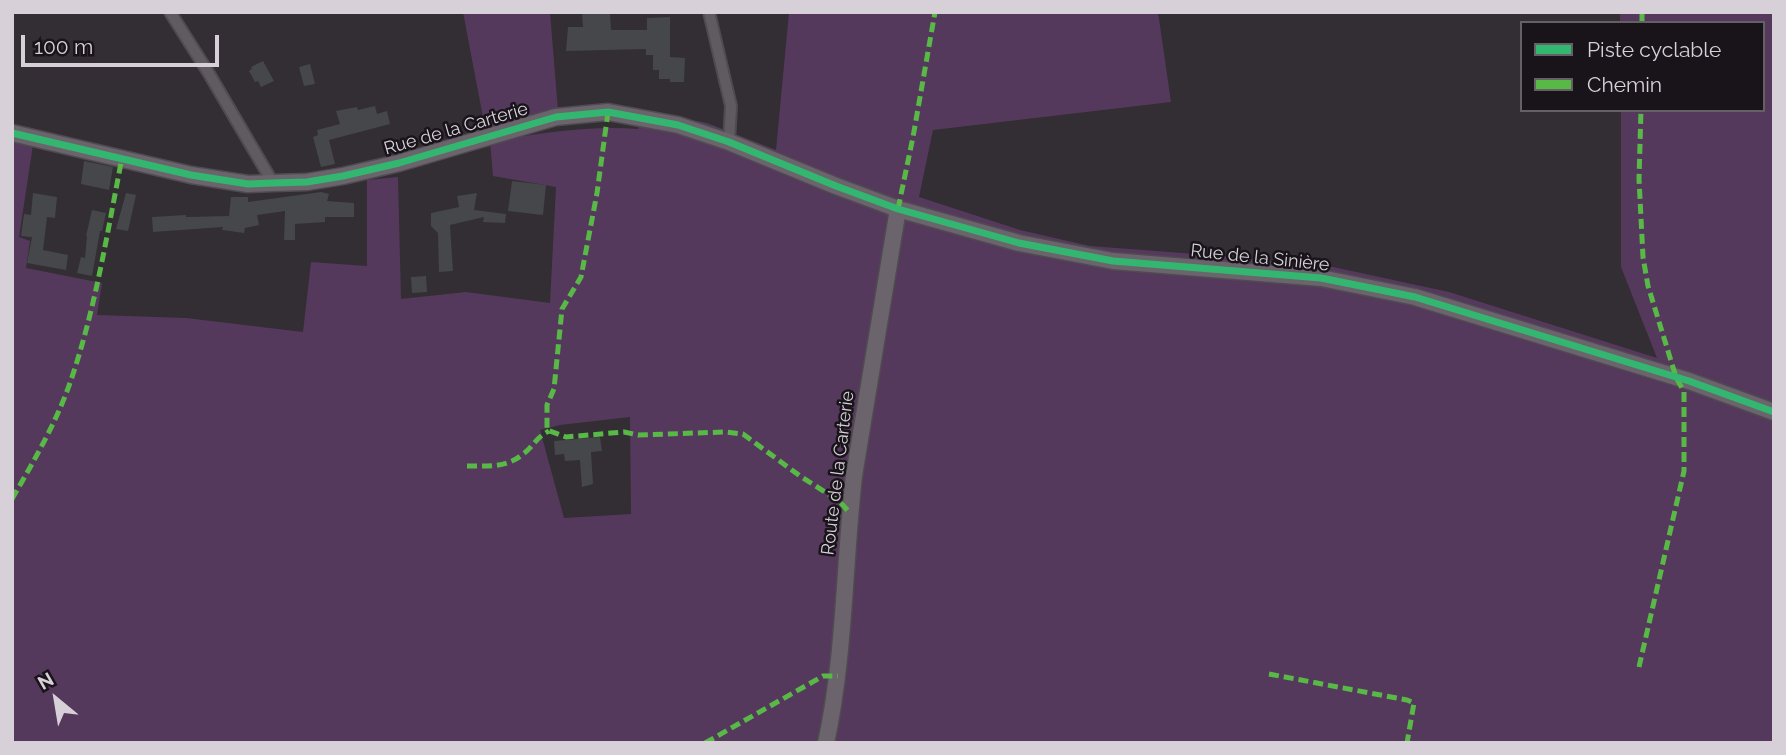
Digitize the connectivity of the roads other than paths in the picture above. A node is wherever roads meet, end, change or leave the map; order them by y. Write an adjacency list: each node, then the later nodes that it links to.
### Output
1 (170, 12): 5 (street)
2 (709, 12): 4 (street)
3 (12, 133): 5 (street, Rue de la Carterie)
4 (729, 142): 5 (street, Rue de la Carterie); 6 (street, Rue de la Carterie)
5 (273, 183)
6 (898, 209): 7 (street, Rue de la Sinière); 8 (street, Route de la Carterie)
7 (1774, 412)
8 (826, 743)

